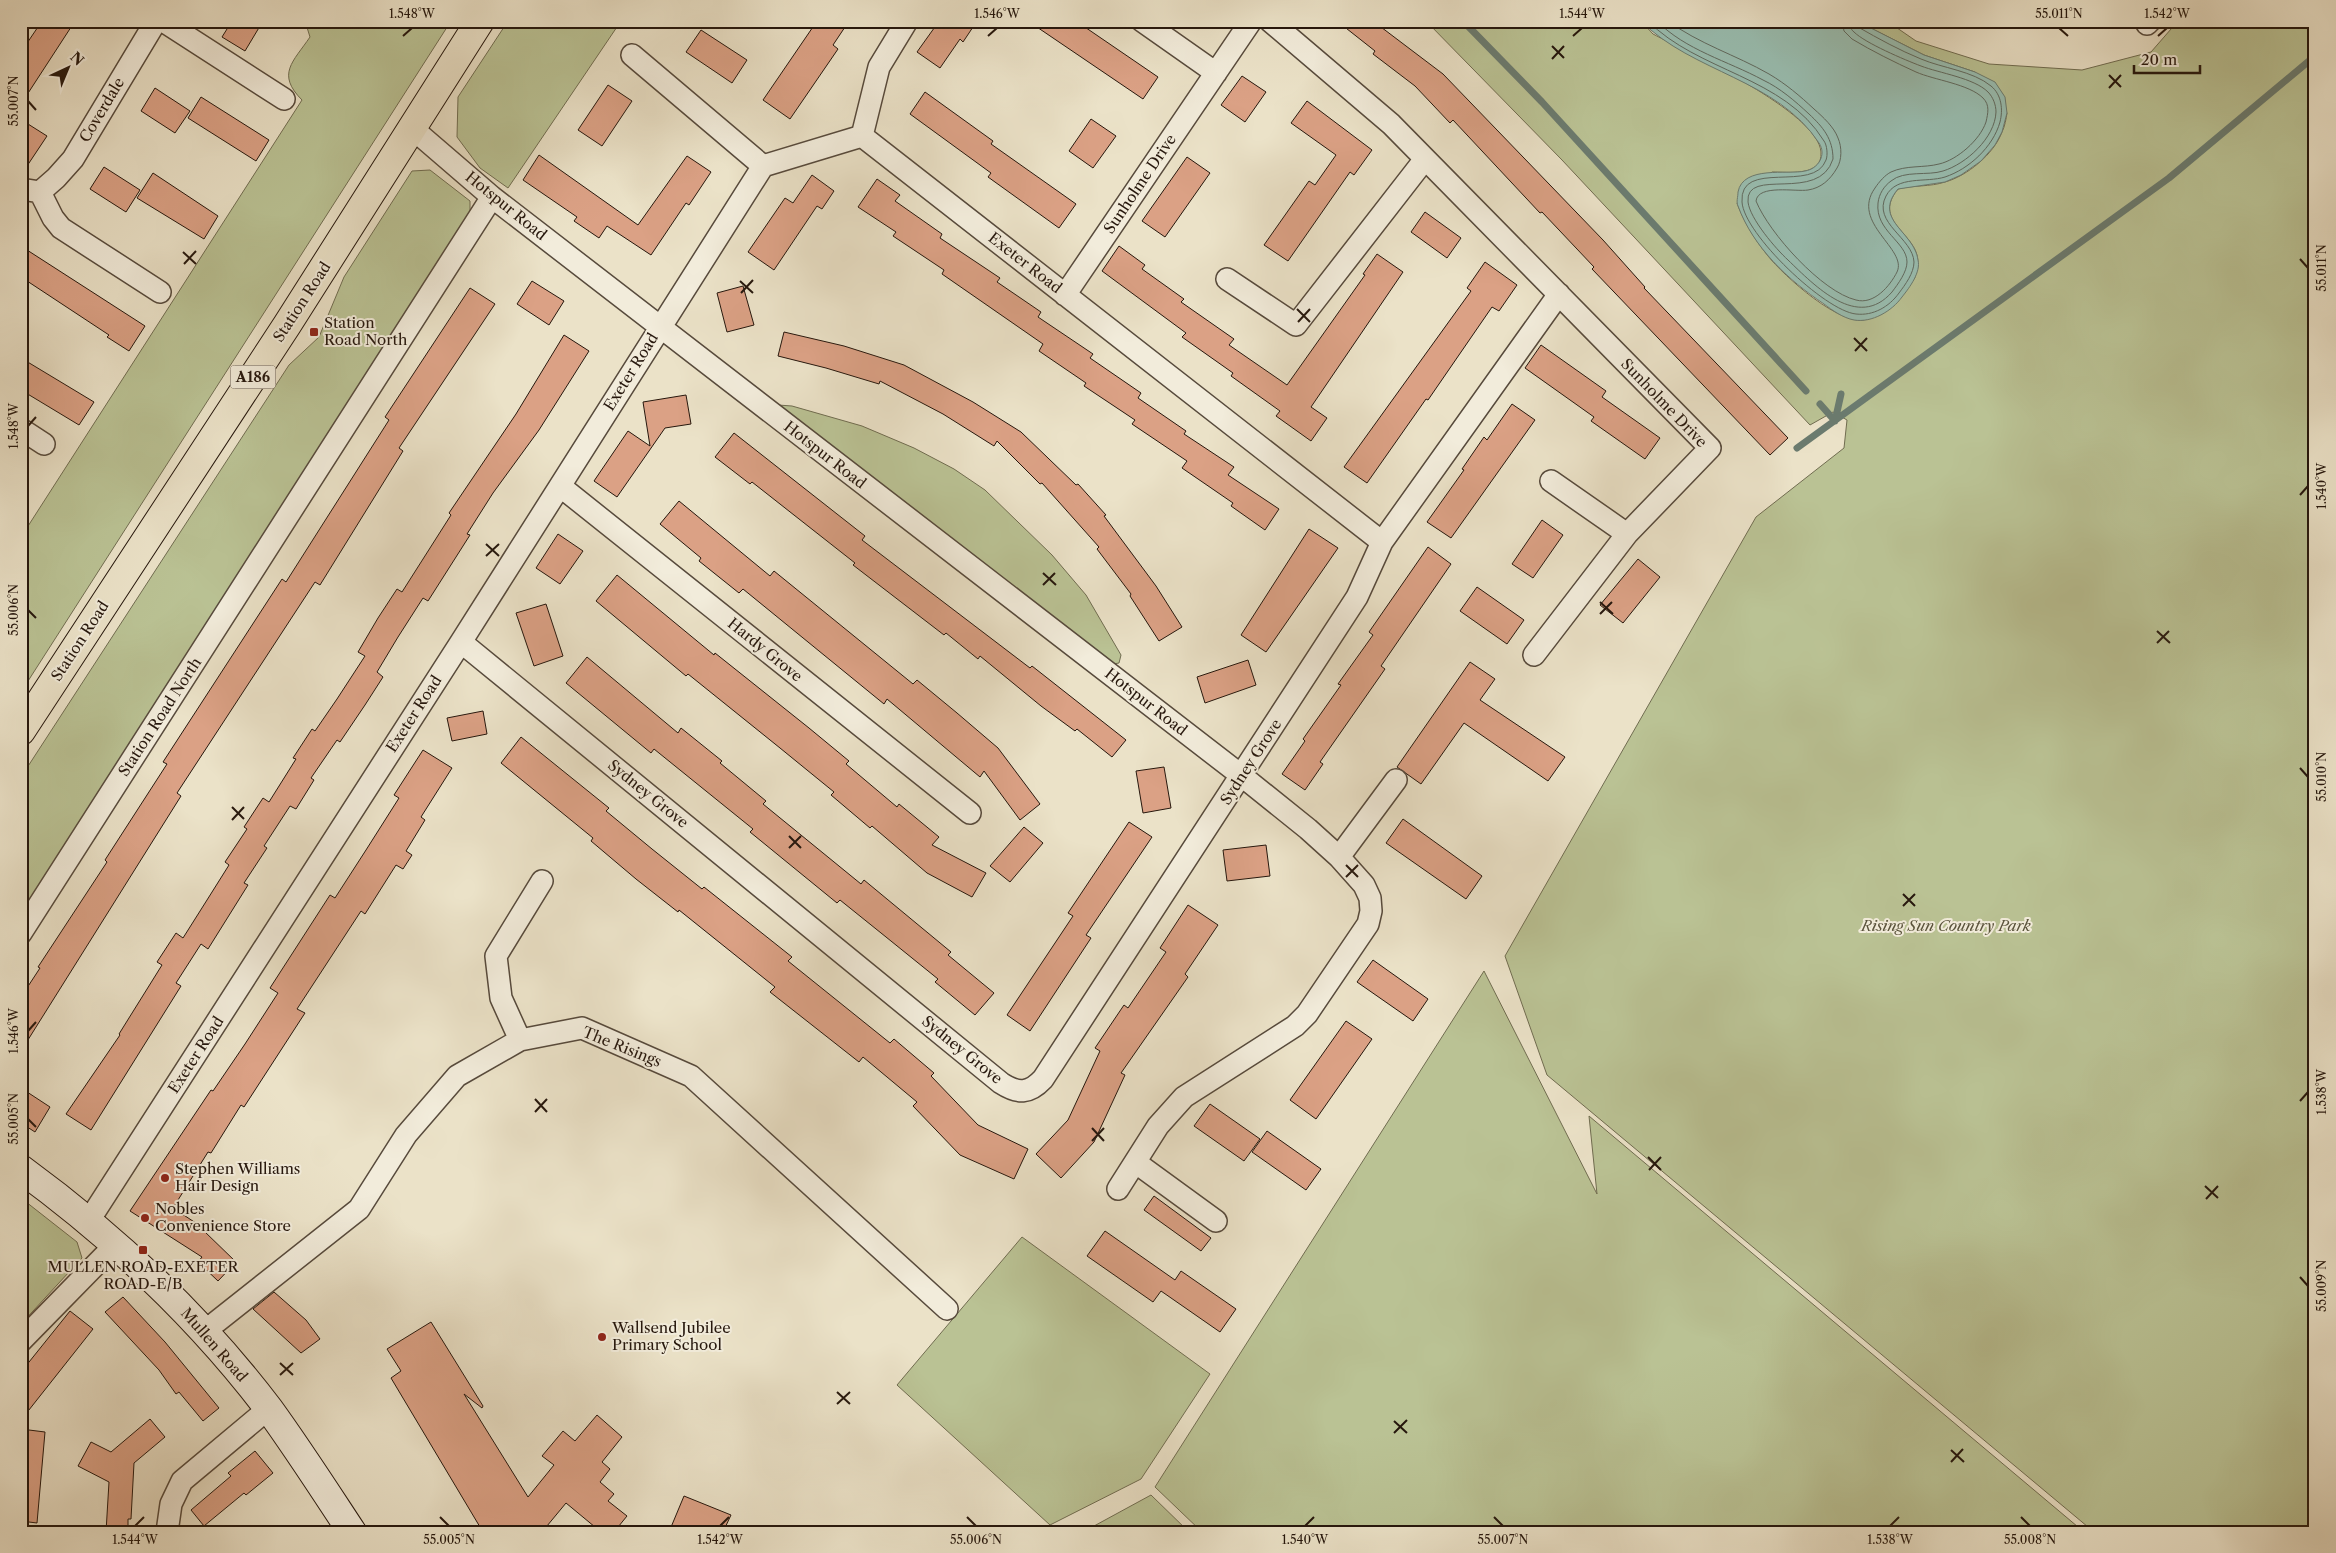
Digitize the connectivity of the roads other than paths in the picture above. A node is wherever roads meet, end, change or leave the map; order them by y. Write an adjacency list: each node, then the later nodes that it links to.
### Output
1 (156, 21): 15 (street, Coverdale)
2 (163, 21): 10 (street)
3 (480, 21): 11 (main road, Station Road / A186)
4 (907, 21): 12 (street)
5 (1142, 21): 9 (street)
6 (1252, 21): 9 (street, Sunholme Drive)
7 (1270, 21): 13 (street, Sunholme Drive)
8 (632, 55): 14 (street)
9 (1216, 73): 20 (street, Sunholme Drive)
10 (284, 99)
11 (413, 129): 16 (street, Hotspur Road); 30 (main road, Station Road / A186)
12 (862, 136): 14 (street); 20 (street, Exeter Road)
13 (1426, 159): 17 (street); 19 (street, Sunholme Drive)
14 (763, 166): 21 (street, Exeter Road)
15 (31, 191): 18 (street, Coverdale)
16 (492, 197): 21 (street, Hotspur Road); 36 (street, Station Road North)
17 (1227, 279)
18 (160, 292)
19 (1559, 294): 26 (street, Sunholme Drive); 27 (street)
20 (1065, 295): 27 (street, Exeter Road)
21 (659, 327): 25 (street, Exeter Road); 31 (street, Hotspur Road)
22 (21, 429): 23 (street)
23 (44, 444)
24 (1551, 481): 26 (street)
25 (560, 486): 28 (street, Exeter Road); 33 (street, Hardy Grove)
26 (1627, 534): 29 (street, Sunholme Drive)
27 (1382, 542): 31 (street, Sydney Grove)
28 (461, 642): 31 (street, Sydney Grove); 42 (street, Exeter Road)
29 (1534, 654)
30 (21, 731)
31 (1242, 776): 34 (street, Hotspur Road)
32 (1396, 780): 34 (street)
33 (970, 813)
34 (1339, 857): 38 (street, Hotspur Road)
35 (542, 881): 37 (street)
36 (21, 933)
37 (520, 1040): 44 (street, The Risings); 45 (street, The Risings)
38 (1135, 1162): 40 (street, Hotspur Road); 41 (street)
39 (21, 1169): 42 (street, Mullen Road)
40 (1118, 1189)
41 (1216, 1221)
42 (88, 1222): 43 (street, Mullen Road)
43 (115, 1244): 45 (street, Mullen Road); 46 (street)
44 (948, 1309)
45 (205, 1331): 47 (street, Mullen Road)
46 (21, 1341)
47 (268, 1409): 48 (street); 49 (street, Mullen Road)
48 (167, 1532)
49 (352, 1532)

